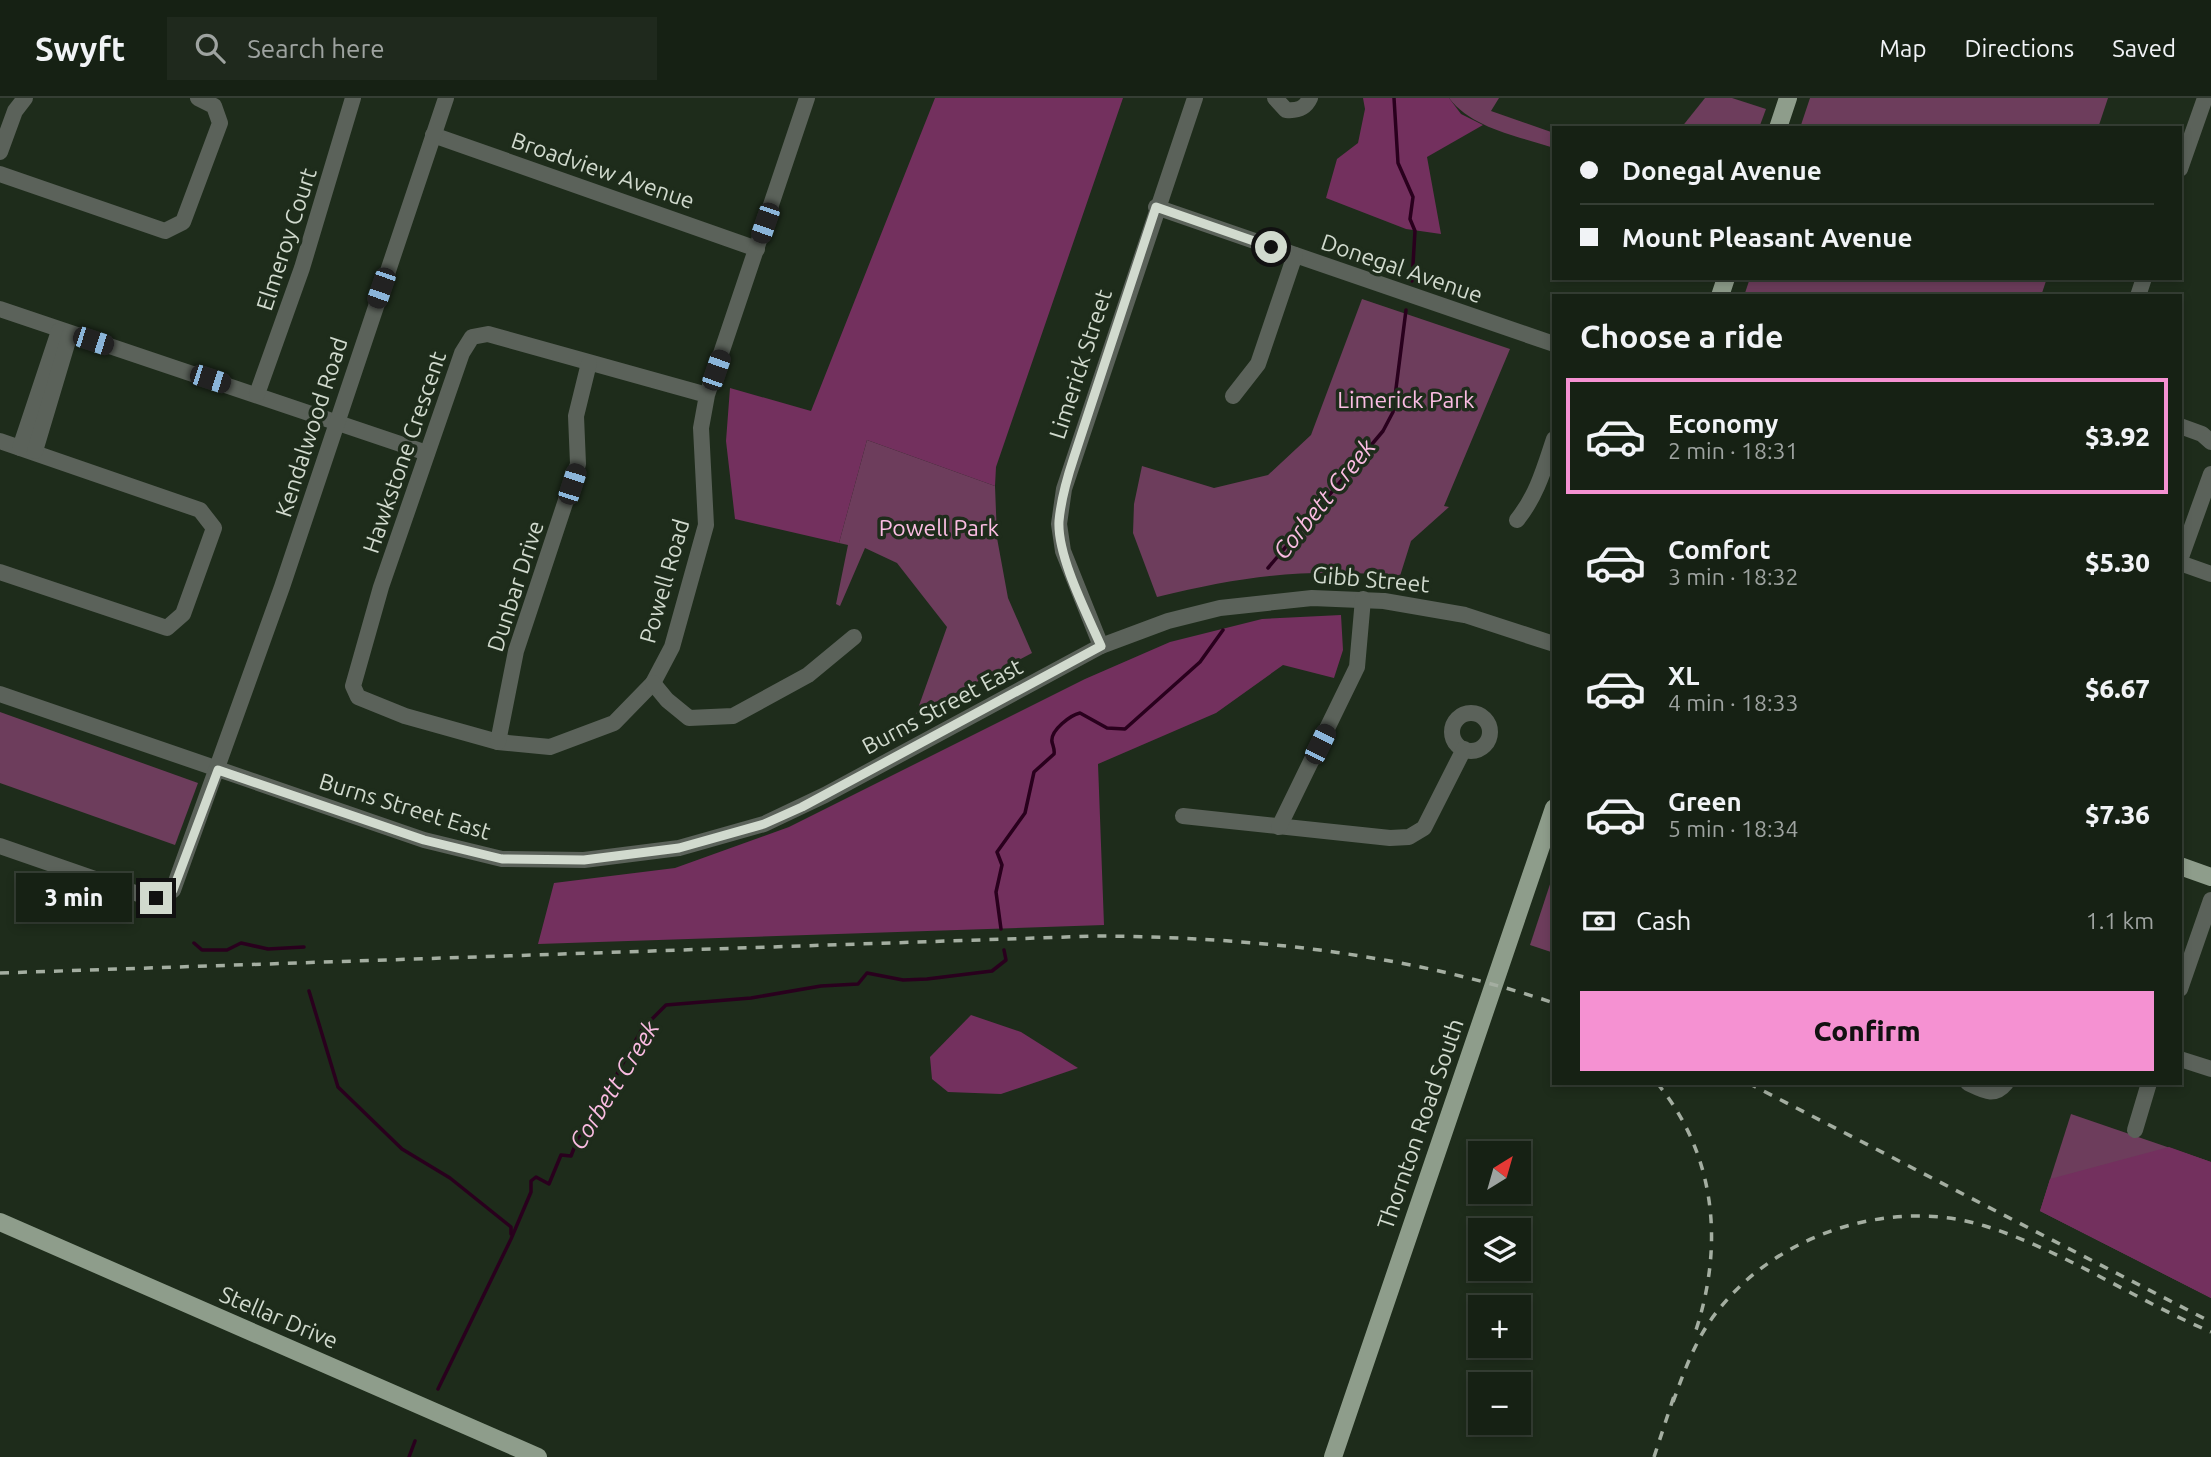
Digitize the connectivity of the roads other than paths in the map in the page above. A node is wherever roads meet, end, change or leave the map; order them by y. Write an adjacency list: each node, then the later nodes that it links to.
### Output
1 (26, 98): 13 (street)
2 (198, 98): 15 (street)
3 (353, 98): 23 (street, Elmeroy Court)
4 (446, 98): 12 (street, Kendalwood Road)
5 (807, 98): 17 (street, Powell Road)
6 (1195, 98): 16 (street, Limerick Street)
7 (1275, 98): 8 (street)
8 (1310, 98)
9 (1788, 98): 11 (main road)
10 (2205, 98): 14 (street)
11 (1779, 126)
12 (433, 135): 17 (street, Broadview Avenue); 26 (street, Kendalwood Road)
13 (0, 152)
14 (2182, 163)
15 (0, 174)
16 (1156, 207): 18 (street, Donegal Avenue); 42 (street, Limerick Street)
17 (757, 248): 24 (street, Powell Road)
18 (1294, 255): 21 (street, Donegal Avenue); 25 (street)
19 (0, 309): 20 (street)
20 (64, 332): 23 (street); 31 (street)
21 (1552, 343)
22 (589, 363): 24 (street, Hawkstone Crescent); 32 (street, Hawkstone Crescent); 46 (street, Dunbar Drive)
23 (257, 394): 26 (street)
24 (707, 395): 43 (street, Powell Road)
25 (1233, 396)
26 (338, 422): 32 (street); 48 (street, Kendalwood Road)
27 (2182, 427): 29 (street)
28 (0, 441): 31 (street)
29 (2211, 442)
30 (1552, 445): 34 (street)
31 (27, 449): 37 (street)
32 (427, 453): 45 (street, Hawkstone Crescent)
33 (2211, 474): 35 (street)
34 (1517, 520)
35 (2182, 555)
36 (2182, 562): 38 (street)
37 (0, 572)
38 (2211, 574)
39 (1363, 599): 41 (street, Gibb Street); 42 (street, Gibb Street); 51 (street)
40 (854, 637): 43 (street)
41 (1552, 643)
42 (1101, 646): 48 (street, Burns Street East)
43 (653, 683): 46 (street, Powell Road)
44 (0, 694): 48 (street, Burns Street East)
45 (358, 697): 46 (street, Powell Road)
46 (498, 742)
47 (1464, 749): 51 (street)
48 (218, 770): 52 (street, Kendalwood Road)
49 (1552, 814): 65 (main road, Thornton Road South)
50 (1183, 817): 51 (street)
51 (1279, 827)
52 (0, 846)
53 (2182, 867): 54 (main road)
54 (2211, 877)
55 (2211, 900): 56 (street)
56 (2182, 983)
57 (2182, 1060): 58 (street)
58 (2211, 1069)
59 (1972, 1085): 60 (street)
60 (2005, 1085)
61 (2148, 1085): 62 (street)
62 (2135, 1130)
63 (0, 1222): 64 (main road, Stellar Drive)
64 (538, 1457)
65 (1333, 1457)

